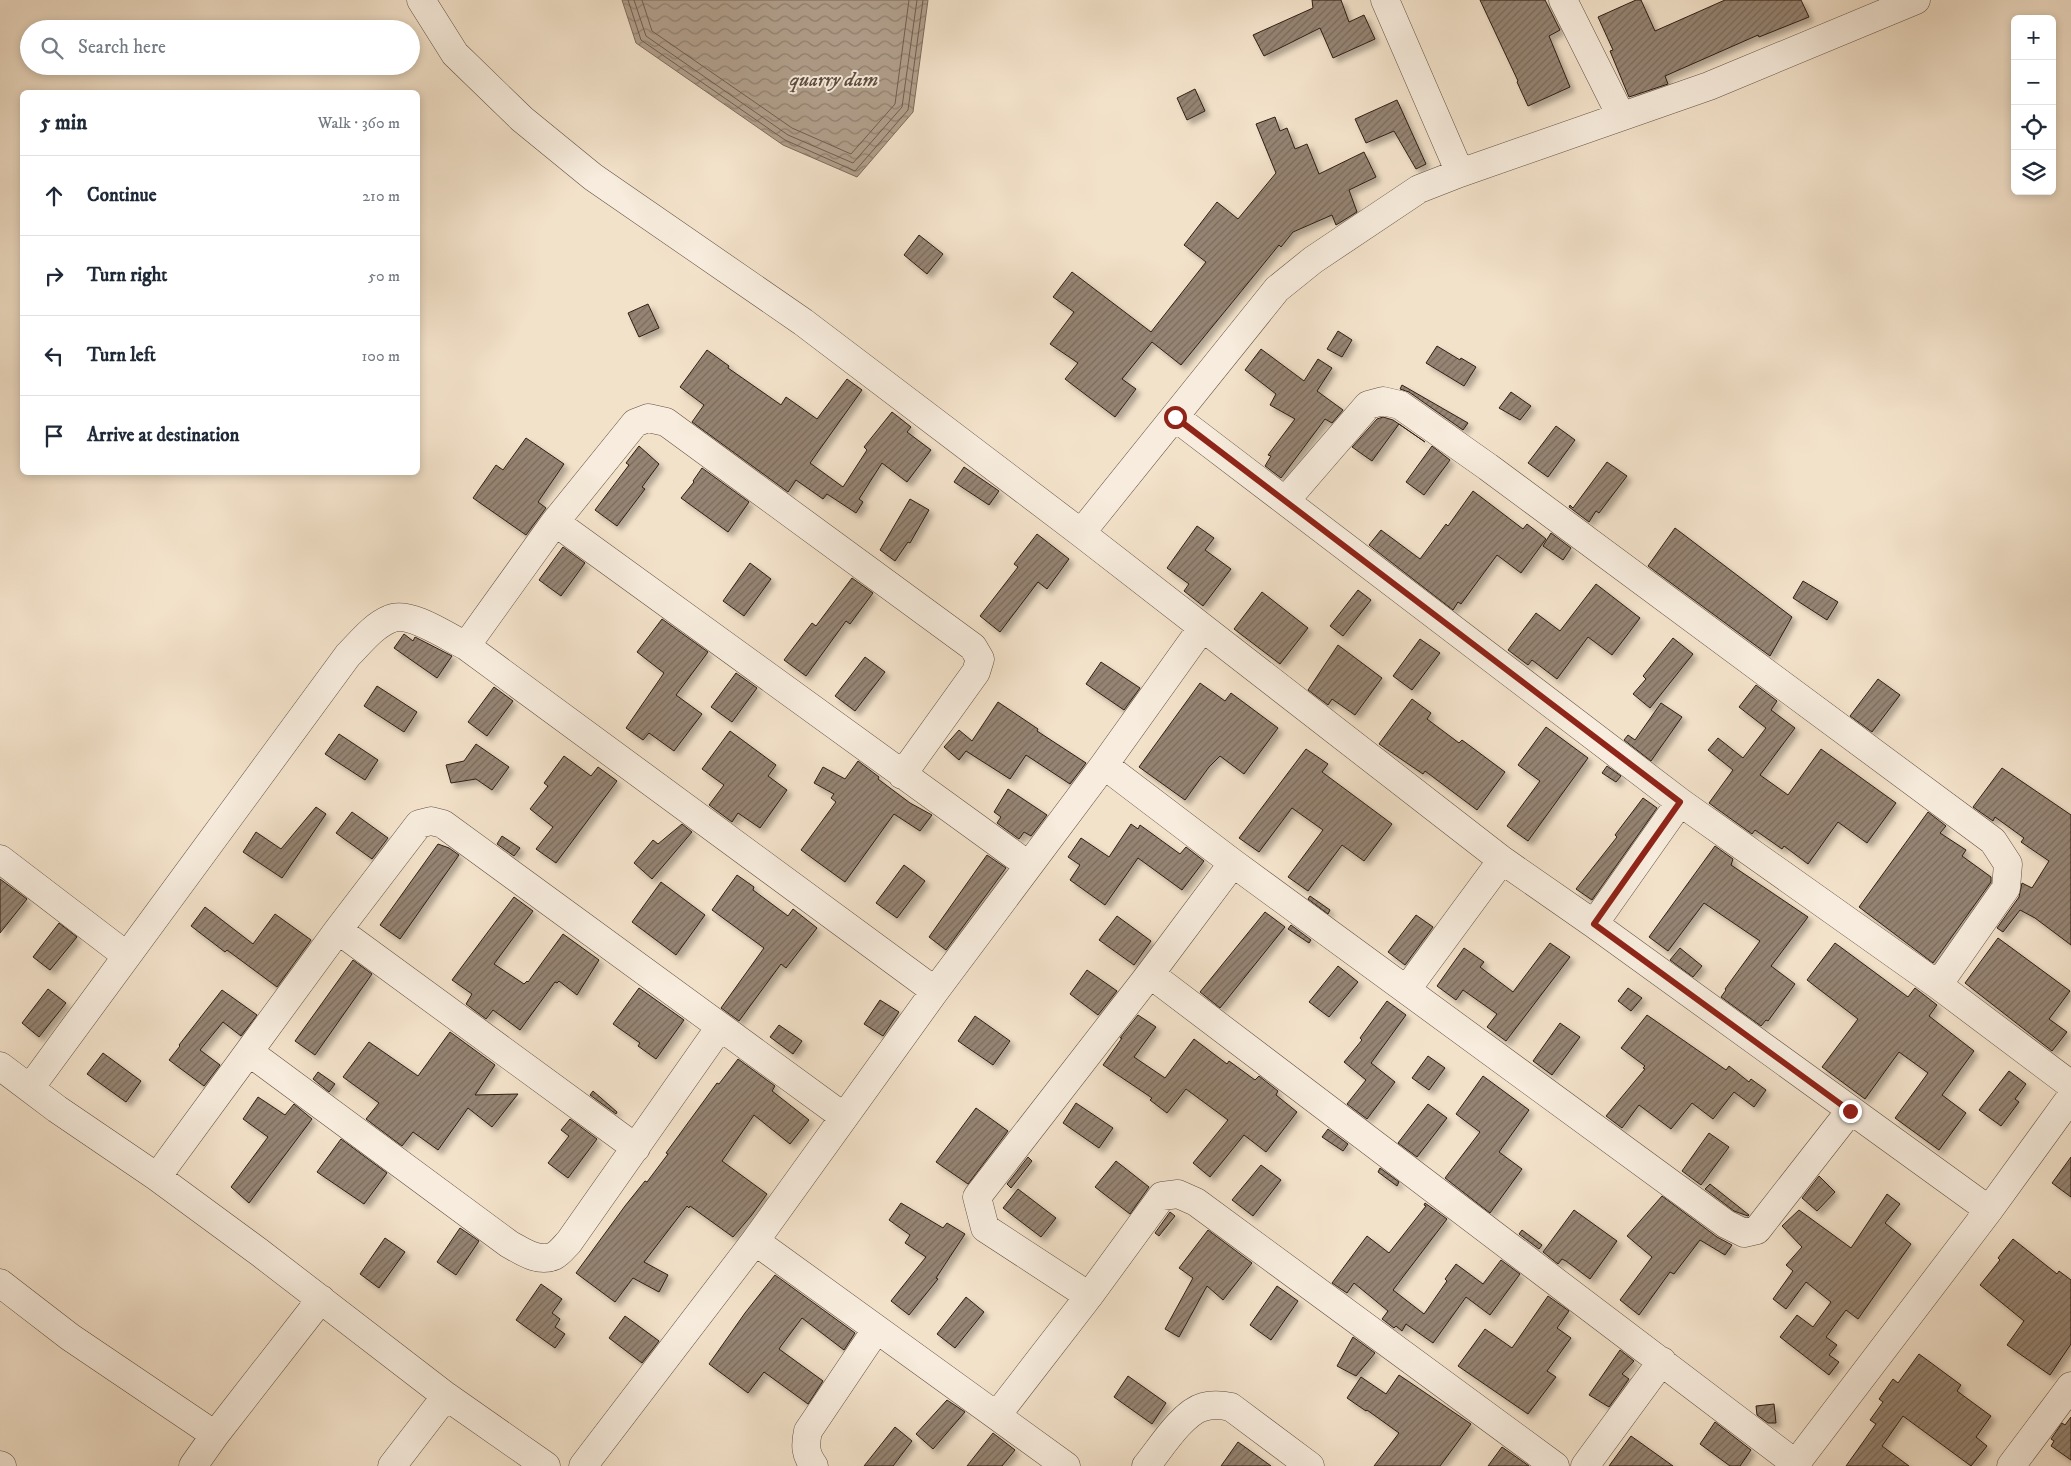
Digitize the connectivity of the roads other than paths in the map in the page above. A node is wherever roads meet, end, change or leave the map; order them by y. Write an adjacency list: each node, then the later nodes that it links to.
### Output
1 (421, 0): 10 (street)
2 (1385, 0): 6 (street)
3 (1563, 0): 5 (street)
4 (1916, 0): 5 (street)
5 (1620, 116): 6 (street)
6 (1460, 173): 7 (street)
7 (1175, 417): 8 (street); 10 (street)
8 (1286, 500): 15 (street); 24 (street)
9 (555, 522): 12 (street); 14 (street); 14 (street)
10 (1081, 533): 11 (street)
11 (1202, 628): 13 (street); 17 (street)
12 (466, 646): 22 (street); 26 (street)
13 (1104, 765): 18 (street); 19 (street)
14 (902, 775): 19 (street)
15 (1680, 802): 20 (street); 24 (street)
16 (0, 860): 22 (street)
17 (1502, 860): 20 (street); 25 (street)
18 (1233, 864): 23 (street); 25 (street)
19 (1028, 865): 26 (street)
20 (1594, 924): 33 (street)
21 (338, 930): 27 (street); 28 (street); 35 (street)
22 (127, 956): 31 (street)
23 (1150, 974): 40 (street); 43 (street)
24 (1938, 985): 30 (street)
25 (1407, 989): 33 (street)
26 (936, 991): 34 (street)
27 (720, 1027): 34 (street); 35 (street)
28 (249, 1052): 35 (street); 36 (street)
29 (0, 1066): 31 (street)
30 (2071, 1085)
31 (30, 1088): 36 (street)
32 (2071, 1097): 37 (street)
33 (1850, 1111): 37 (street)
34 (844, 1117): 38 (street)
35 (636, 1148)
36 (158, 1177): 41 (street)
37 (1989, 1210): 48 (street)
38 (755, 1241): 42 (street); 52 (street)
39 (0, 1283): 47 (street)
40 (1089, 1296): 46 (street); 57 (street)
41 (321, 1299): 45 (street); 47 (street)
42 (876, 1330): 46 (street); 53 (street)
43 (1662, 1361): 48 (street); 58 (street)
44 (2071, 1386): 59 (street)
45 (446, 1396): 50 (street); 51 (street)
46 (997, 1415): 54 (street)
47 (215, 1435): 49 (street)
48 (1795, 1465)
49 (193, 1466)
50 (392, 1466)
51 (546, 1466)
52 (583, 1466)
53 (814, 1466)
54 (1066, 1466)
55 (1146, 1466): 56 (street)
56 (1310, 1466)
57 (1555, 1466)
58 (1585, 1466)
59 (2011, 1466)

